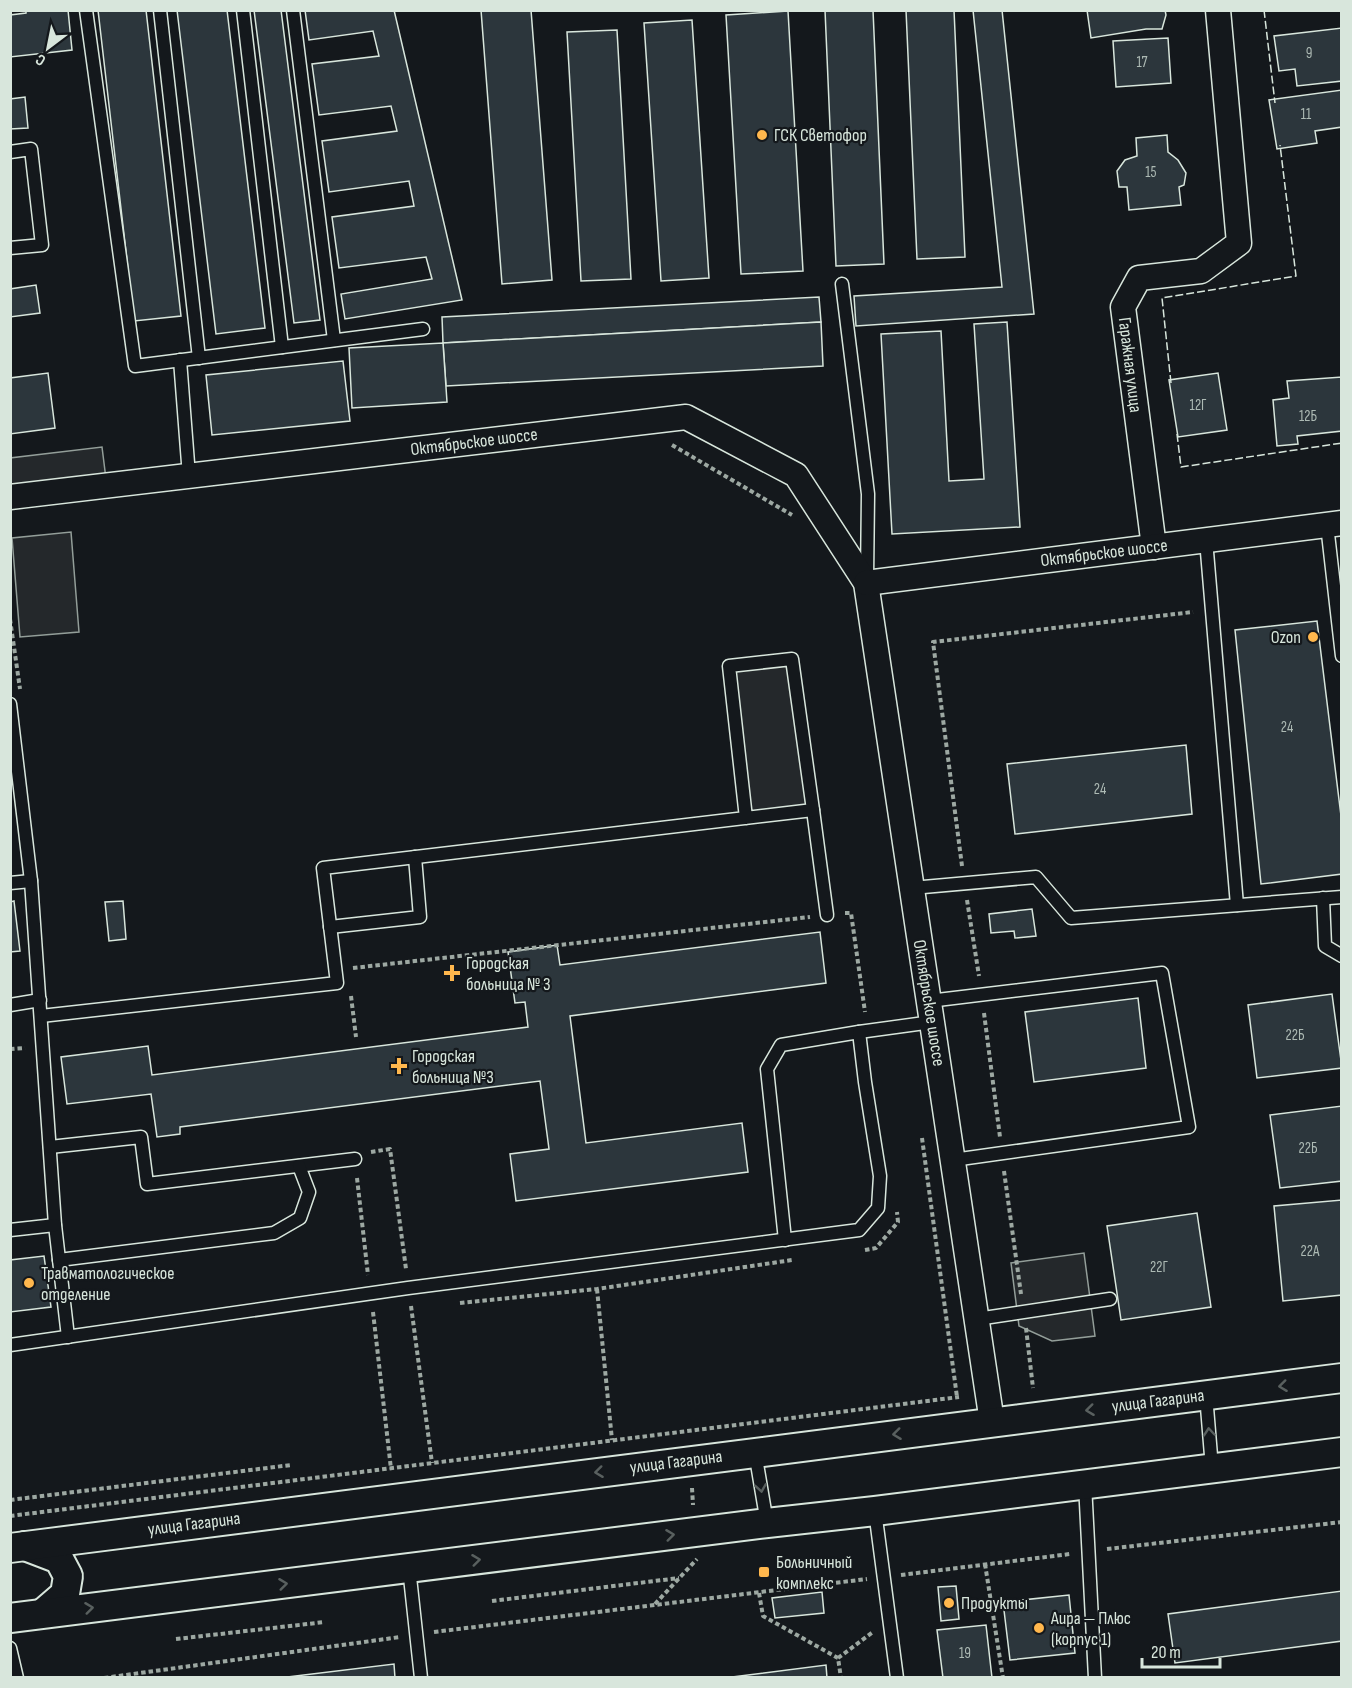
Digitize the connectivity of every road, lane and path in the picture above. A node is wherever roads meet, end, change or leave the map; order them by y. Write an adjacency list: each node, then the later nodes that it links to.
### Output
1 (86, 10): 13 (lane)
2 (160, 10): 12 (lane)
3 (243, 10): 11 (lane)
4 (293, 10): 10 (lane)
5 (1218, 10): 20 (street, Гаражная улица)
6 (10, 152): 7 (lane)
7 (10, 248)
8 (842, 284): 21 (lane)
9 (423, 329): 10 (lane)
10 (334, 340): 11 (lane)
11 (282, 347): 12 (lane)
12 (199, 358): 13 (lane)
13 (180, 360): 15 (lane)
14 (665, 441): 17 (path)
15 (189, 476): 16 (street, Октябрьское шоссе); 21 (street, Октябрьское шоссе)
16 (10, 497)
17 (796, 518)
18 (1334, 524): 19 (street, Октябрьское шоссе); 23 (lane)
19 (1206, 540): 20 (street, Октябрьское шоссе); 22 (lane)
20 (1154, 547): 21 (street, Октябрьское шоссе)
21 (866, 583): 31 (street, Октябрьское шоссе)
22 (1212, 610): 29 (path); 34 (lane)
23 (1341, 656)
24 (10, 704): 28 (lane)
25 (813, 810): 26 (lane); 26 (lane); 35 (lane)
26 (746, 818): 27 (lane)
27 (415, 857): 36 (lane); 36 (lane)
28 (31, 881): 30 (lane); 41 (lane)
29 (964, 883): 31 (lane); 34 (lane); 40 (path)
30 (10, 884)
31 (912, 888): 43 (street, Октябрьское шоссе)
32 (1341, 897): 33 (lane)
33 (1323, 898): 34 (lane); 37 (lane)
34 (1237, 905)
35 (827, 915): 38 (path); 45 (path)
36 (330, 927): 44 (lane)
37 (1341, 956)
38 (348, 969)
39 (351, 991): 46 (path)
40 (982, 995): 43 (lane); 48 (path); 48 (lane)
41 (40, 1000): 42 (lane); 44 (lane)
42 (10, 1005)
43 (931, 1012): 45 (lane); 50 (street, Октябрьское шоссе)
44 (41, 1016): 47 (lane)
45 (864, 1032): 55 (lane); 55 (lane)
46 (356, 1037)
47 (50, 1147): 51 (lane); 53 (lane)
48 (1002, 1154): 50 (lane); 66 (path)
49 (355, 1159): 51 (lane)
50 (953, 1161): 67 (street, Октябрьское шоссе)
51 (299, 1166): 57 (lane)
52 (896, 1210): 56 (path)
53 (55, 1225): 54 (lane); 57 (lane)
54 (10, 1230)
55 (785, 1240): 68 (lane)
56 (864, 1250)
57 (59, 1260): 68 (lane)
58 (795, 1260): 59 (path)
59 (597, 1289): 61 (path); 75 (path)
60 (1110, 1299): 66 (lane)
61 (458, 1303)
62 (411, 1308): 63 (path)
63 (402, 1309)
64 (382, 1311): 65 (path)
65 (373, 1312)
66 (1024, 1312): 67 (lane); 71 (path)
67 (977, 1319): 72 (street, Октябрьское шоссе)
68 (68, 1337): 69 (lane)
69 (10, 1345)
70 (1341, 1378): 73 (street, улица Гагарина, one-way to 73)
71 (1033, 1388)
72 (988, 1393): 74 (street, Октябрьское шоссе); 75 (path)
73 (1206, 1395): 74 (street, улица Гагарина, one-way to 74); 79 (lane, one-way to 73)
74 (992, 1422): 76 (street, улица Гагарина, one-way to 76)
75 (612, 1440): 83 (path)
76 (755, 1452): 85 (lane, one-way to 85); 86 (street, улица Гагарина, one-way to 86)
77 (1341, 1452): 79 (street)
78 (291, 1465): 81 (path)
79 (1212, 1468): 80 (street)
80 (1085, 1484): 82 (street); 87 (lane)
81 (10, 1500)
82 (874, 1511): 85 (street); 90 (lane)
83 (10, 1516)
84 (1341, 1522): 87 (path)
85 (767, 1523): 89 (street, one-way to 85)
86 (17, 1547): 94 (street)
87 (1089, 1551): 88 (path); 108 (lane)
88 (985, 1564): 90 (path); 107 (path)
89 (409, 1568): 94 (street, one-way to 89); 98 (lane)
90 (884, 1577): 92 (path); 96 (lane)
91 (680, 1578): 93 (path)
92 (759, 1593): 98 (path); 101 (path)
93 (492, 1601)
94 (43, 1613): 95 (street)
95 (10, 1618)
96 (890, 1619): 101 (path); 106 (lane)
97 (325, 1622): 99 (path)
98 (416, 1635): 103 (path); 104 (lane)
99 (176, 1639)
100 (10, 1648): 102 (lane)
101 (838, 1658): 105 (path)
102 (17, 1677)
103 (104, 1677)
104 (421, 1677)
105 (841, 1677)
106 (897, 1677)
107 (1003, 1677)
108 (1095, 1677)

